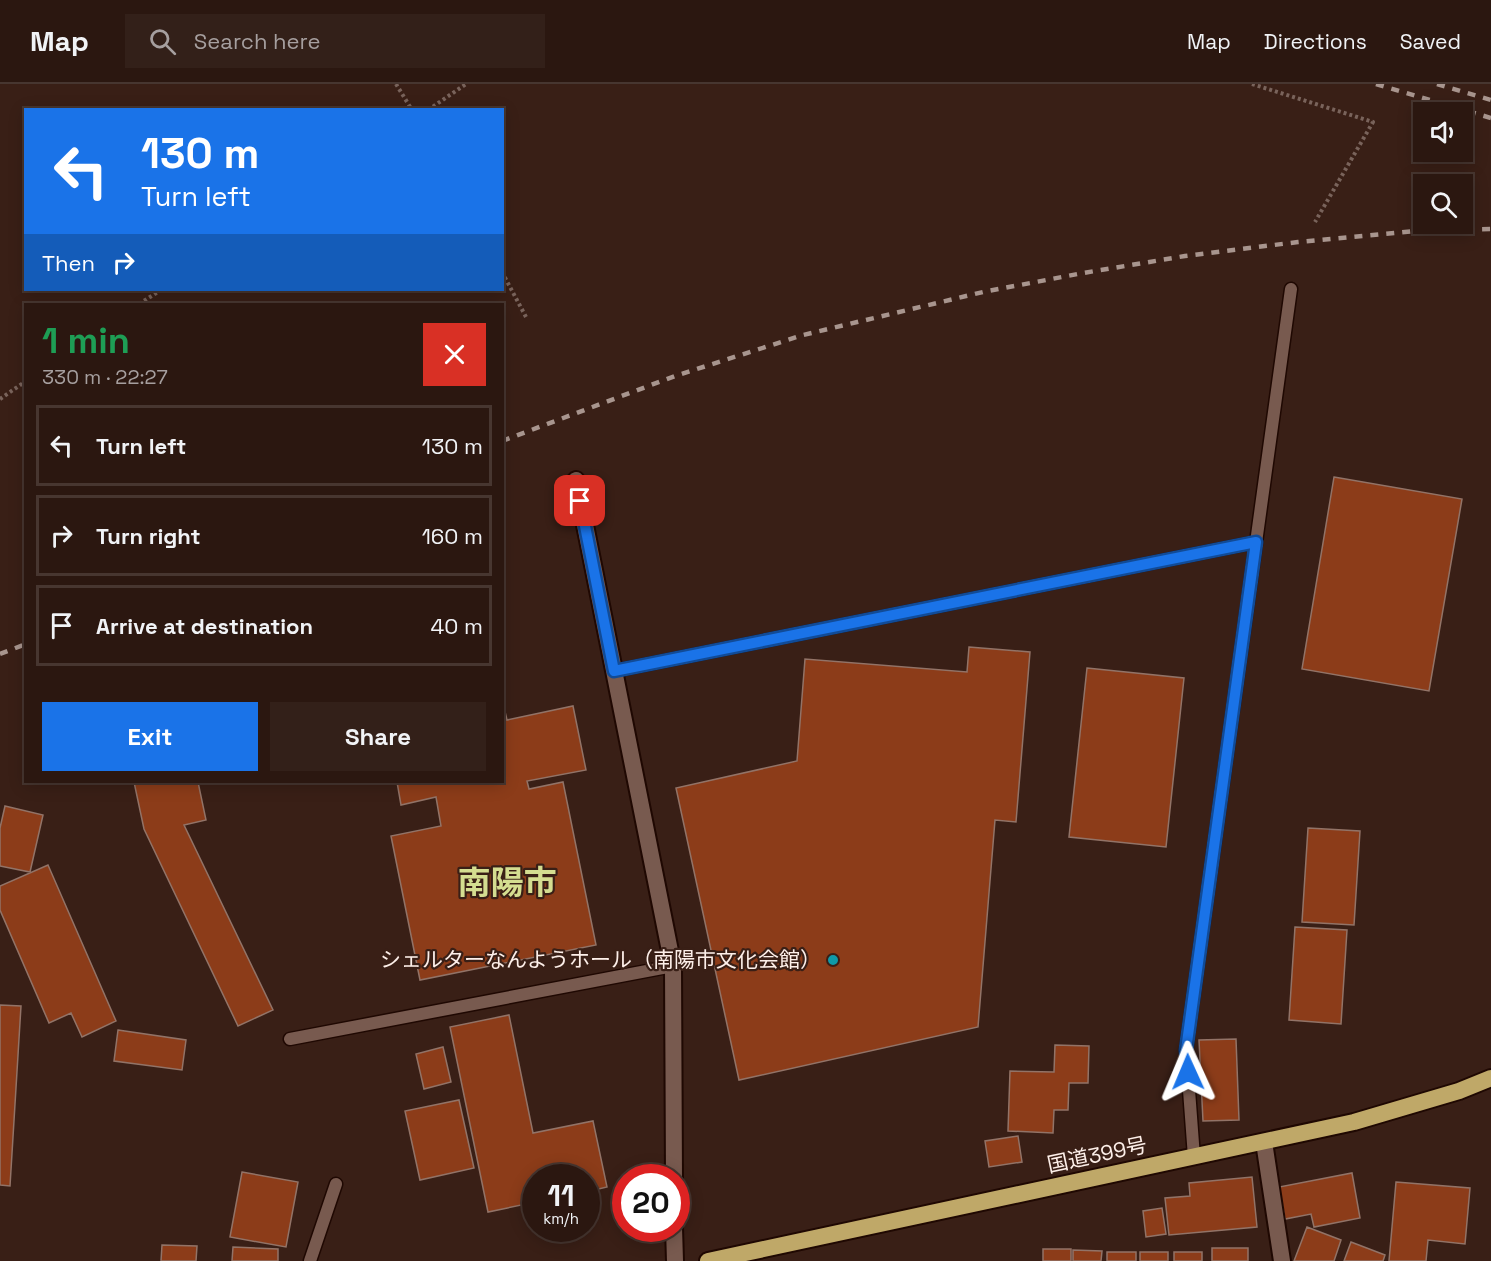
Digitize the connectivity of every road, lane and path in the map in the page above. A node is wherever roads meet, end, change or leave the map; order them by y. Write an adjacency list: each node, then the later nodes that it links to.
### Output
1 (396, 84): 4 (path)
2 (466, 84): 5 (path)
3 (1252, 84): 6 (path)
4 (411, 108)
5 (431, 108)
6 (1316, 222)
7 (504, 276): 11 (path)
8 (1291, 289): 15 (lane)
9 (159, 291): 10 (path)
10 (141, 303)
11 (526, 317)
12 (24, 382): 13 (path)
13 (0, 399)
14 (576, 480): 16 (street)
15 (1256, 542): 16 (lane); 21 (lane)
16 (614, 671): 17 (street)
17 (673, 966): 18 (lane); 22 (street)
18 (290, 1039)
19 (1491, 1078): 20 (highway, 国道399号)
20 (1264, 1142): 21 (highway, 国道399号); 28 (street)
21 (1194, 1157): 27 (highway, 国道399号)
22 (674, 1164)
23 (336, 1185): 25 (lane)
24 (674, 1242): 26 (street)
25 (310, 1261)
26 (675, 1261)
27 (708, 1261)
28 (1282, 1261)

